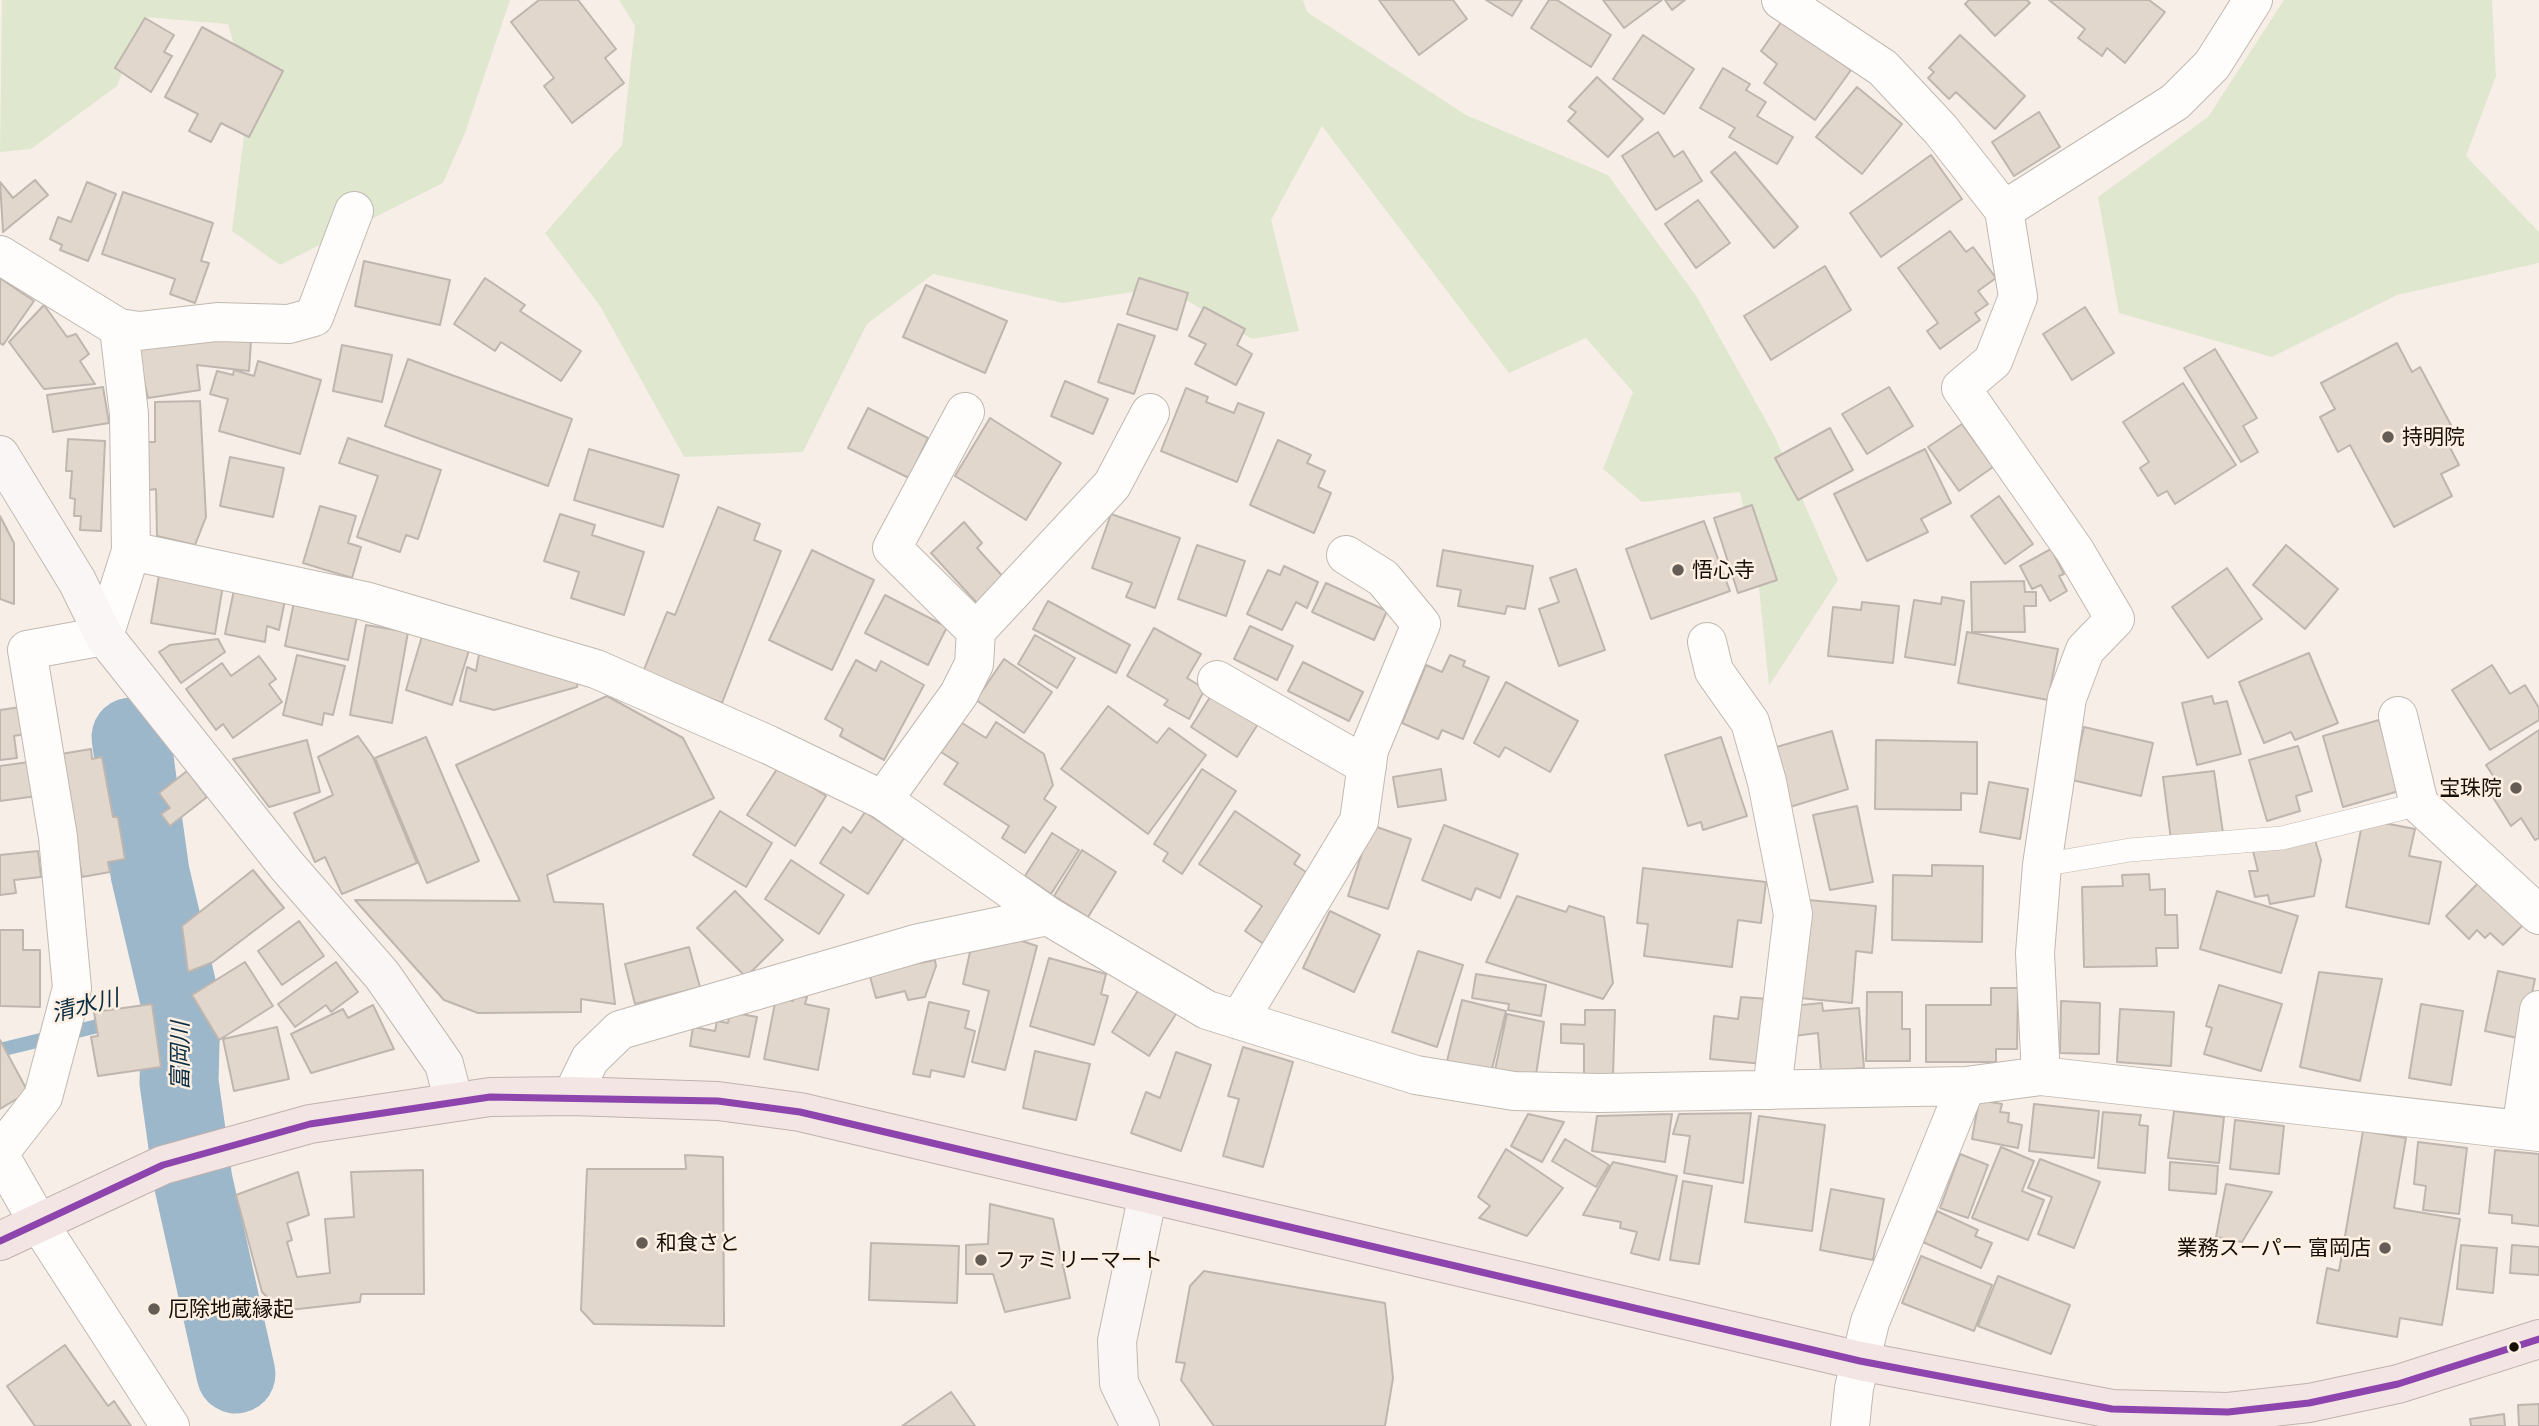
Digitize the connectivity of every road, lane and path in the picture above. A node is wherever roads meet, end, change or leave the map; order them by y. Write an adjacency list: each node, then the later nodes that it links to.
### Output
1 (1781, 0): 3 (street)
2 (2253, 0): 3 (street)
3 (2004, 210): 20 (street)
4 (354, 211): 6 (street)
5 (0, 255): 6 (street)
6 (119, 328): 10 (street)
7 (964, 412): 12 (street)
8 (1150, 413): 12 (street)
9 (0, 454): 13 (street)
10 (131, 551): 13 (street); 18 (street)
11 (1346, 555): 17 (street)
12 (976, 631): 18 (street)
13 (104, 636): 29 (street); 31 (street)
14 (1707, 642): 27 (street)
15 (1217, 680): 17 (street)
16 (2398, 716): 19 (street)
17 (1367, 766): 24 (street)
18 (883, 800): 22 (street)
19 (2419, 804): 20 (lane); 21 (street)
20 (2042, 865): 25 (street)
21 (2539, 915)
22 (1048, 916): 24 (street); 28 (street)
23 (2539, 1010): 30 (street)
24 (1238, 1020): 27 (street)
25 (2041, 1076): 26 (street); 30 (street)
26 (1966, 1086): 27 (street); 36 (street)
27 (1772, 1090)
28 (572, 1096): 29 (highway); 32 (highway)
29 (454, 1102): 33 (highway)
30 (2530, 1131)
31 (0, 1154): 33 (street)
32 (1148, 1194): 36 (highway); 38 (street)
33 (38, 1222): 34 (highway); 39 (street)
34 (0, 1241)
35 (2539, 1339): 37 (highway)
36 (1860, 1361): 37 (highway); 40 (street)
37 (2234, 1419)
38 (1134, 1424)
39 (170, 1426)
40 (1850, 1426)

